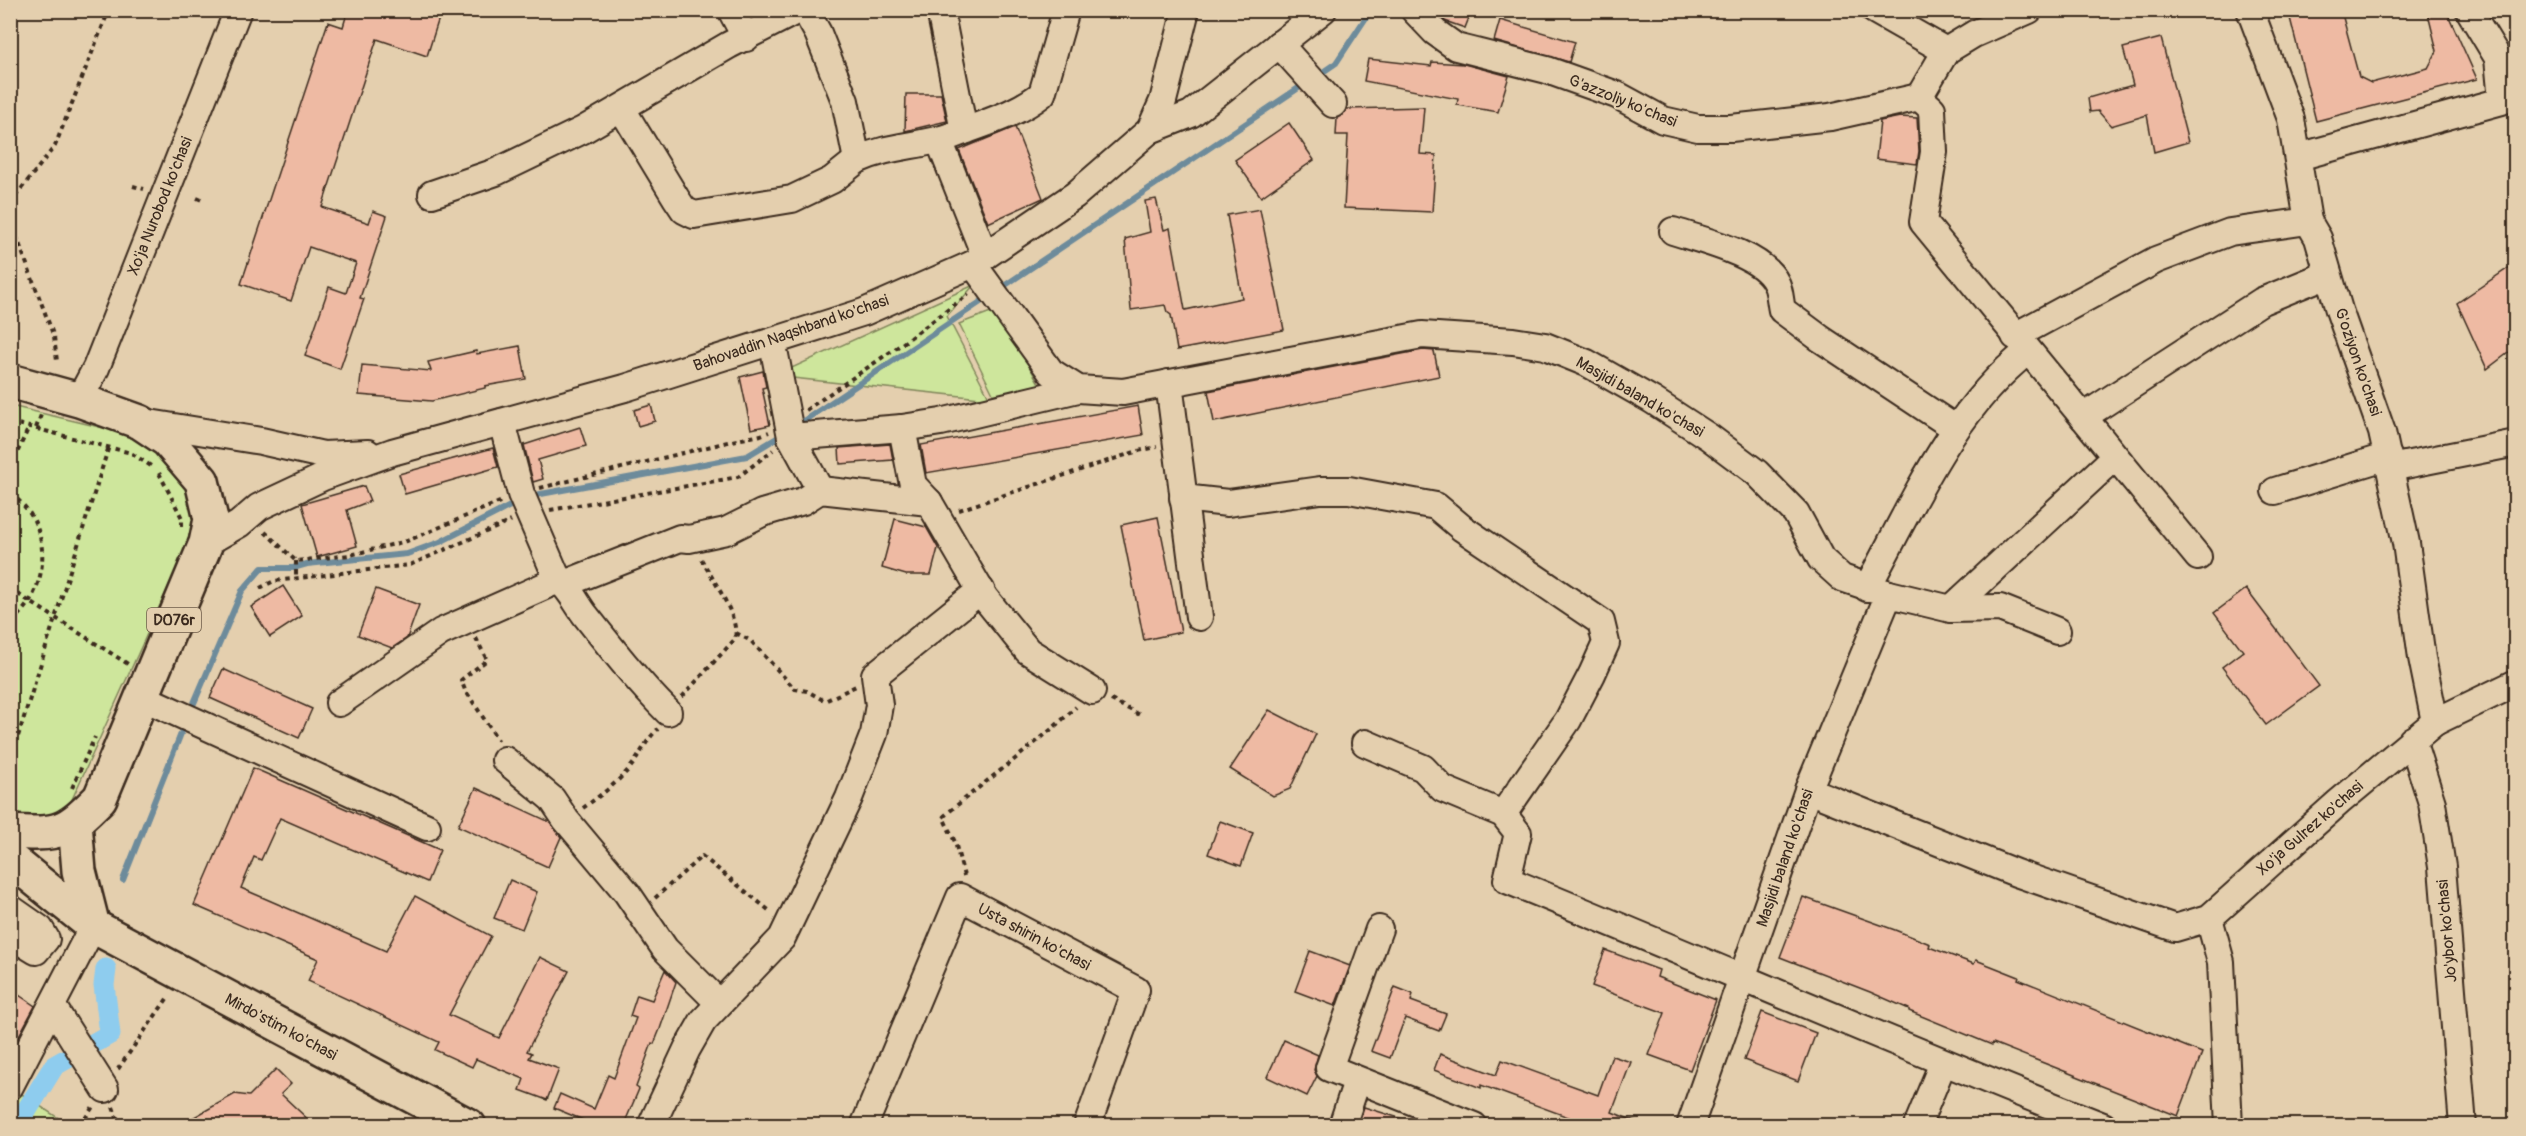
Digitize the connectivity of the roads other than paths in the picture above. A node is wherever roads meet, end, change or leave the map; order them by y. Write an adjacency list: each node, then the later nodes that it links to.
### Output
1 (238, 10): 35 (street, Xo'ja Nurobod ko'chasi)
2 (730, 10): 14 (street)
3 (798, 10): 14 (street)
4 (804, 10): 24 (street)
5 (940, 10): 21 (street)
6 (1066, 10): 21 (street)
7 (1186, 10): 20 (street, Bahovaddin Naqshband ko'chasi)
8 (1323, 10): 15 (street, Bahovaddin Naqshband ko'chasi)
9 (1414, 10): 18 (street, G'azzoliy ko'chasi)
10 (1874, 10): 16 (street)
11 (2030, 10): 16 (street)
12 (2250, 10): 23 (street, G'oziyon ko'chasi)
13 (2469, 10): 23 (street)
14 (746, 38): 19 (street)
15 (1279, 44): 17 (street); 20 (street, Bahovaddin Naqshband ko'chasi)
16 (1946, 51): 18 (street)
17 (1319, 88)
18 (1919, 97): 30 (street)
19 (622, 109): 24 (street); 25 (street)
20 (1150, 130): 28 (street, Bahovaddin Naqshband ko'chasi)
21 (964, 131): 22 (street)
22 (939, 140): 24 (street); 28 (street)
23 (2298, 157): 26 (street, G'oziyon ko'chasi)
24 (857, 160)
25 (432, 194)
26 (2308, 220): 29 (street, G'oziyon ko'chasi); 30 (street)
27 (1673, 231): 40 (street)
28 (980, 266): 34 (street); 38 (street, Bahovaddin Naqshband ko'chasi)
29 (2328, 274): 36 (street); 45 (street, G'oziyon ko'chasi)
30 (2022, 343): 36 (street); 40 (street)
31 (775, 355): 41 (street)
32 (10, 381): 35 (main road)
33 (1169, 383): 34 (street, Masjidi baland ko'chasi); 48 (street); 54 (street, Masjidi baland ko'chasi)
34 (1078, 389): 39 (street)
35 (79, 400): 37 (main road)
36 (2083, 417): 44 (street)
37 (140, 422): 43 (street, Bahovaddin Naqshband ko'chasi); 50 (main road)
38 (502, 422): 43 (street, Bahovaddin Naqshband ko'chasi); 52 (street)
39 (902, 428): 41 (street); 49 (street)
40 (1955, 428): 54 (street)
41 (790, 429): 46 (street)
42 (2516, 442): 45 (street)
43 (392, 452): 50 (street, Bahovaddin Naqshband ko'chasi)
44 (2115, 457): 51 (street); 55 (street)
45 (2389, 462): 47 (street); 63 (street, G'oziyon ko'chasi)
46 (820, 490): 49 (street); 52 (street)
47 (2275, 491)
48 (1183, 498): 56 (street); 69 (street)
49 (934, 510): 53 (street)
50 (194, 540): 60 (main road, D076r)
51 (2198, 557)
52 (561, 582): 61 (street); 62 (street)
53 (981, 590): 59 (street); 79 (street)
54 (1878, 591): 55 (street); 67 (street, Masjidi baland ko'chasi)
55 (1951, 609): 57 (street)
56 (1199, 617)
57 (2057, 631)
58 (2516, 683): 63 (street, Xo'ja Gulrez ko'chasi)
59 (1092, 691)
60 (142, 697): 68 (main road, D076r); 70 (street)
61 (339, 703)
62 (668, 712)
63 (2435, 722): 64 (street, Xo'ja Gulrez ko'chasi)
64 (2412, 740): 74 (street, Xo'ja Gulrez ko'chasi); 95 (street, Jo'ybor ko'chasi)
65 (1365, 743): 69 (street)
66 (505, 760): 79 (street)
67 (1808, 790): 74 (street); 78 (street, Masjidi baland ko'chasi)
68 (73, 807): 71 (main road, D076r); 75 (main road)
69 (1503, 814): 78 (street)
70 (427, 827)
71 (10, 832)
72 (10, 859): 75 (main road, Mirdo'stim ko'chasi)
73 (10, 908): 77 (street)
74 (2209, 918): 94 (street)
75 (93, 926): 80 (street); 85 (main road, Mirdo'stim ko'chasi)
76 (1379, 929): 82 (street)
77 (10, 935)
78 (1744, 976): 81 (street); 91 (street, Masjidi baland ko'chasi)
79 (719, 1003): 86 (street)
80 (53, 1007): 83 (street); 84 (street)
81 (1943, 1063): 92 (street); 93 (street)
82 (1357, 1081): 89 (street); 90 (street)
83 (10, 1086)
84 (105, 1089)
85 (469, 1125)
86 (651, 1125)
87 (864, 1125): 88 (street, Usta shirin ko'chasi)
88 (1087, 1125)
89 (1342, 1125)
90 (1474, 1125)
91 (1690, 1125)
92 (1917, 1125)
93 (2103, 1125)
94 (2229, 1125)
95 (2463, 1125)

